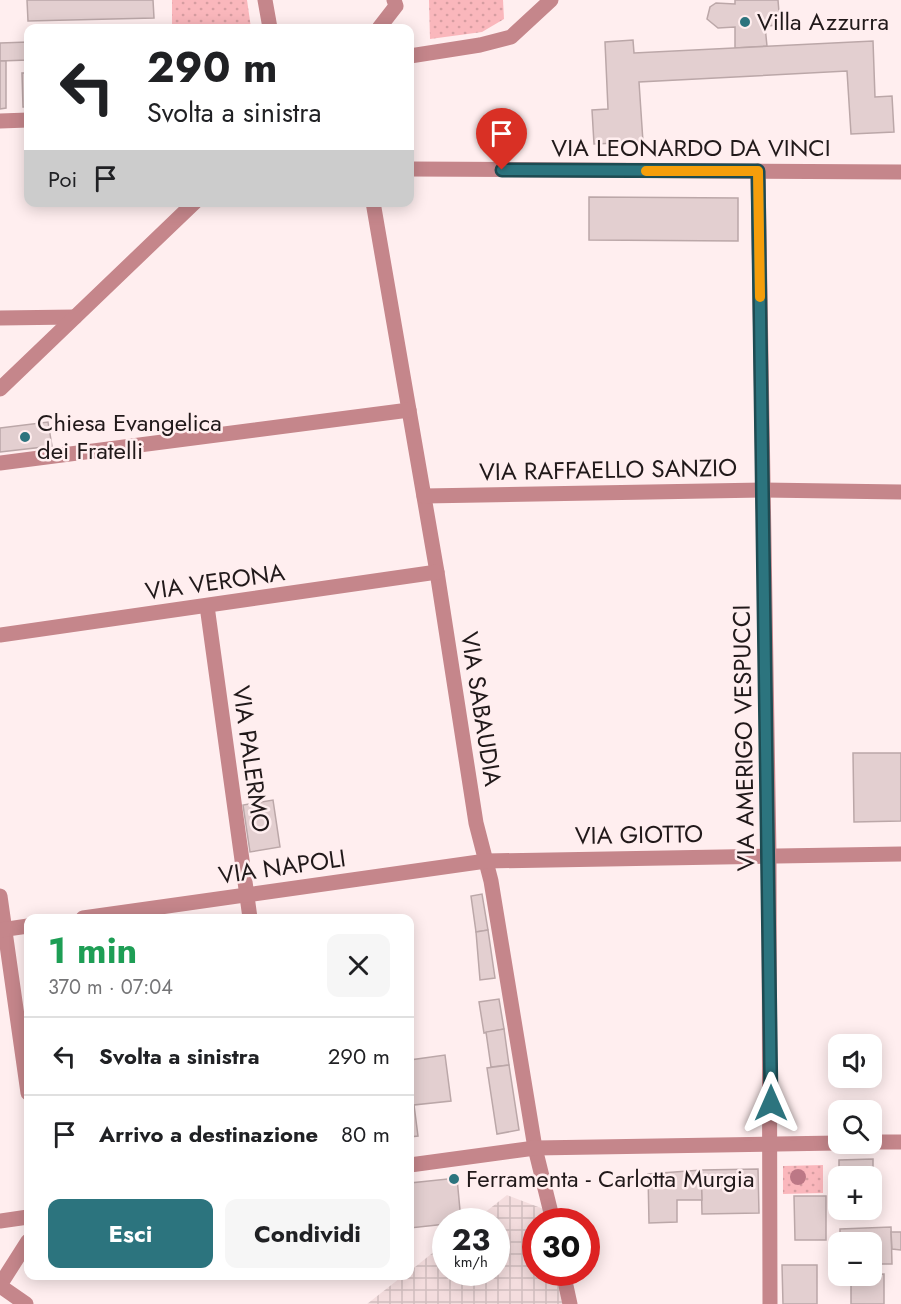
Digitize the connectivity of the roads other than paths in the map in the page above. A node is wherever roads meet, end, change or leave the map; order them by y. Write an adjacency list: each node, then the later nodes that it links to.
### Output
1 (265, 0): 4 (street)
2 (551, 0): 6 (street)
3 (397, 2): 5 (street)
4 (269, 24)
5 (382, 24)
6 (414, 55)
7 (24, 120): 8 (street)
8 (0, 121)
9 (414, 169): 10 (street, VIA LEONARDO DA VINCI)
10 (758, 171): 11 (street, VIA LEONARDO DA VINCI); 19 (street, VIA AMERIGO VESPUCCI)
11 (901, 172)
12 (190, 207): 14 (street)
13 (374, 207): 17 (street, VIA SABAUDIA)
14 (75, 317): 15 (street); 16 (street)
15 (0, 318)
16 (0, 389)
17 (409, 410): 18 (street); 21 (street, VIA SABAUDIA)
18 (0, 463)
19 (763, 490): 20 (street, VIA RAFFAELLO SANZIO); 21 (street, VIA RAFFAELLO SANZIO); 26 (street, VIA AMERIGO VESPUCCI)
20 (901, 492)
21 (424, 496): 22 (street, VIA SABAUDIA)
22 (437, 572): 23 (street, VIA VERONA); 27 (street, VIA SABAUDIA)
23 (207, 606): 24 (street, VIA VERONA); 28 (street, VIA PALERMO)
24 (0, 635)
25 (901, 854): 26 (street, VIA GIOTTO)
26 (769, 855): 27 (street, VIA GIOTTO); 37 (street, VIA AMERIGO VESPUCCI)
27 (486, 861): 28 (street, VIA NAPOLI); 39 (street, VIA SABAUDIA)
28 (246, 894): 30 (street, VIA NAPOLI); 31 (street, VIA PALERMO)
29 (0, 896): 33 (street)
30 (110, 914)
31 (249, 914)
32 (24, 927): 33 (street)
33 (2, 930): 34 (street)
34 (24, 1068)
35 (882, 1142): 36 (street)
36 (901, 1142)
37 (771, 1143): 38 (street); 39 (street); 49 (street, VIA AMERIGO VESPUCCI)
38 (828, 1143)
39 (535, 1148): 40 (street); 41 (street, VIA SABAUDIA)
40 (414, 1164)
41 (550, 1208)
42 (24, 1218): 43 (street)
43 (0, 1221)
44 (24, 1247): 45 (street)
45 (0, 1286): 47 (street)
46 (566, 1286): 48 (street)
47 (26, 1304)
48 (570, 1304)
49 (770, 1304)

